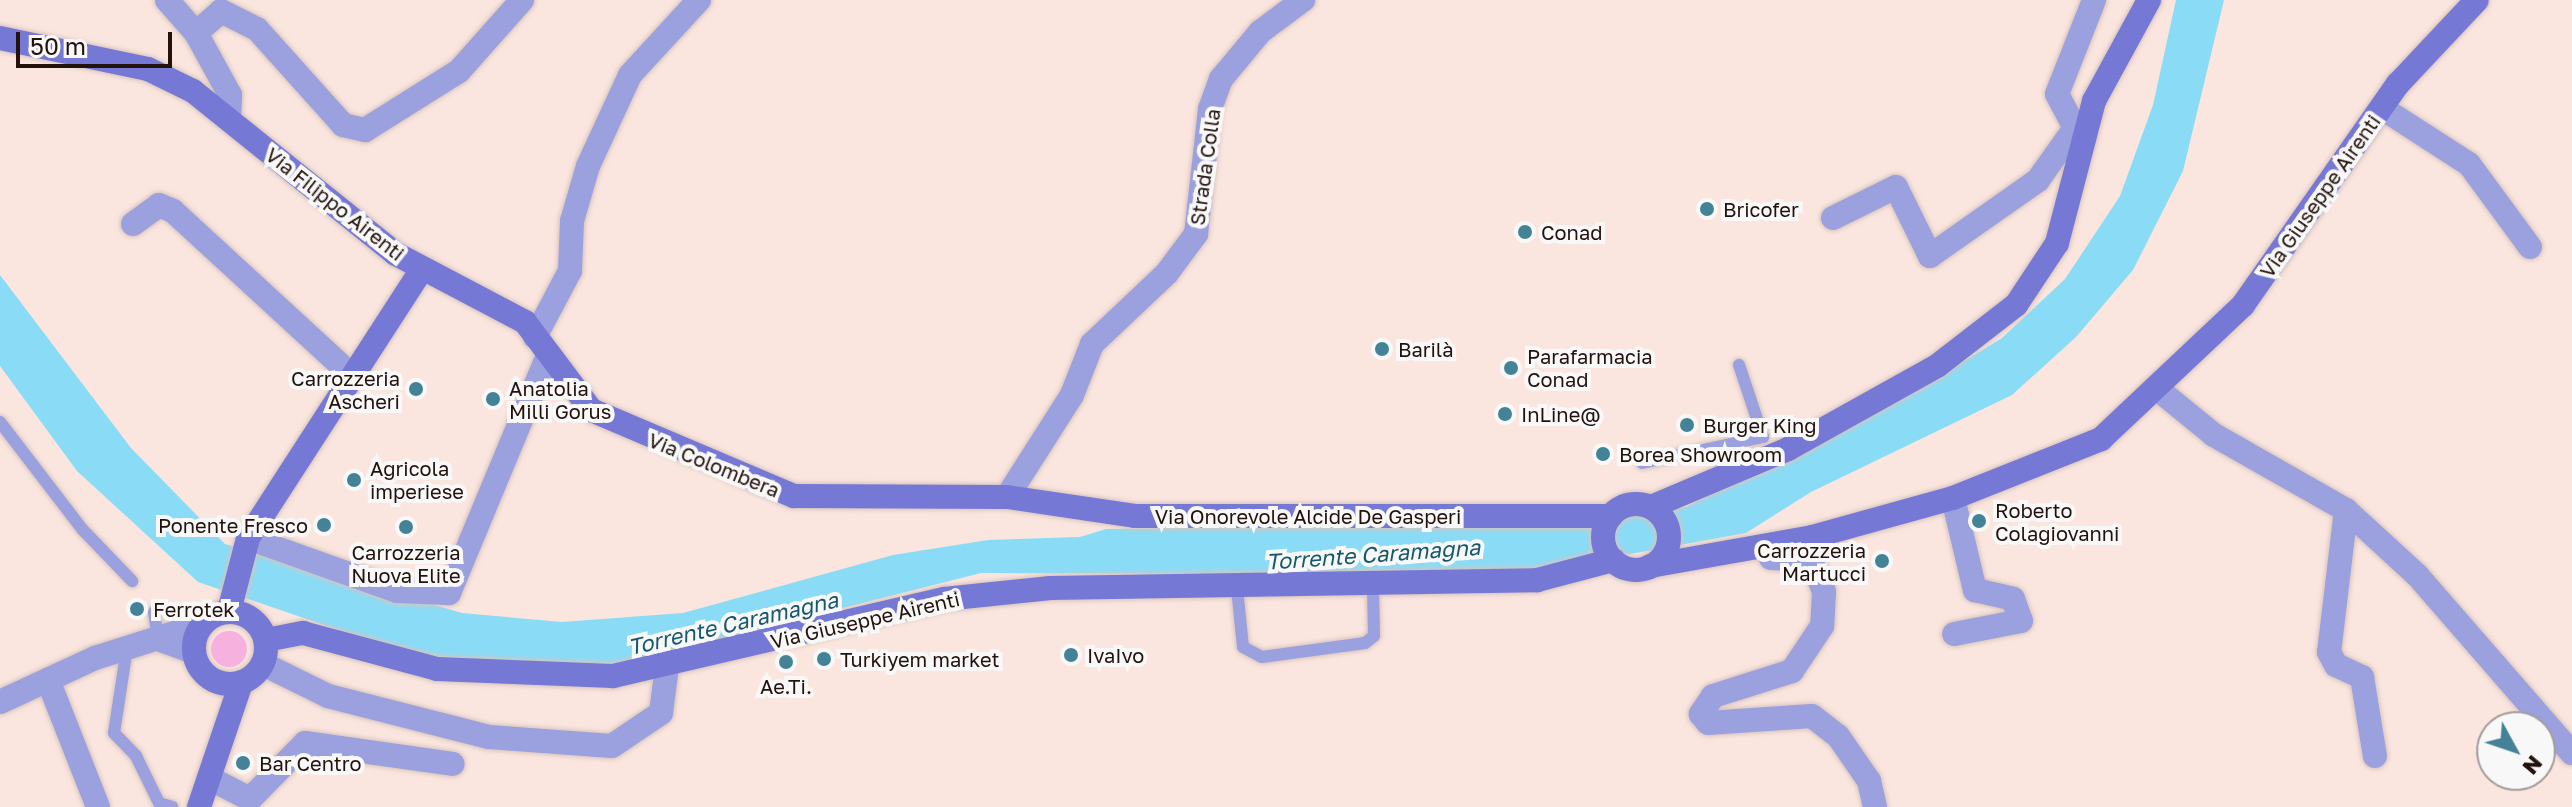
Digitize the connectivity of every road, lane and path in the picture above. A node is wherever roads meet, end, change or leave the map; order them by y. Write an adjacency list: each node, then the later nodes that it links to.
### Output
1 (167, 0): 8 (street)
2 (522, 0): 8 (street)
3 (699, 0): 17 (street)
4 (1303, 0): 23 (street, Strada Colla)
5 (2094, 0): 12 (street)
6 (2149, 0): 12 (main road)
7 (2470, 1): 10 (main road, Via Giuseppe Airenti)
8 (196, 33): 11 (street)
9 (0, 38): 11 (main road, Via Filippo Airenti)
10 (2382, 108): 15 (street); 20 (main road, Via Giuseppe Airenti)
11 (229, 117): 16 (main road, Via Filippo Airenti)
12 (2080, 130): 13 (street); 25 (main road)
13 (1833, 218)
14 (133, 224): 19 (street)
15 (2530, 247)
16 (421, 271): 17 (main road, Via Colombera); 19 (main road, Via Filippo Airenti)
17 (541, 348): 23 (main road, Via Colombera); 28 (street)
18 (1739, 365): 22 (lane)
19 (349, 373): 28 (main road, Via Filippo Airenti)
20 (2160, 391): 24 (main road, Via Giuseppe Airenti); 26 (street)
21 (0, 422): 34 (lane)
22 (1642, 463)
23 (1007, 497): 27 (main road, Via Onorevole Alcide De Gasperi)
24 (1953, 498): 30 (main road, Via Giuseppe Airenti); 40 (street)
25 (1651, 507): 27 (main road); 29 (main road)
26 (2346, 510): 52 (street); 53 (street)
27 (1611, 516): 31 (main road)
28 (248, 538): 37 (main road, Via Filippo Airenti)
29 (1667, 546): 32 (main road); 33 (main road)
30 (1765, 546): 32 (main road, Via Giuseppe Airenti); 59 (street)
31 (1613, 560): 33 (main road); 35 (main road, Via Giuseppe Airenti)
32 (1687, 562): 33 (main road, Via Giuseppe Airenti)
33 (1650, 566)
34 (132, 581)
35 (1373, 587): 36 (main road, Via Giuseppe Airenti); 36 (lane)
36 (1237, 588): 46 (main road, Via Giuseppe Airenti)
37 (230, 606): 39 (main road); 42 (main road)
38 (154, 612): 41 (lane)
39 (202, 624): 41 (street); 44 (main road)
40 (1954, 634)
41 (158, 639): 43 (street); 44 (street)
42 (266, 640): 45 (main road); 46 (main road, Via Giuseppe Airenti)
43 (127, 648): 48 (street); 57 (lane)
44 (194, 652): 47 (main road)
45 (263, 664): 46 (street); 49 (main road)
46 (667, 666)
47 (209, 678): 49 (main road); 51 (main road)
48 (48, 680): 50 (street); 56 (street)
49 (241, 683): 51 (main road)
50 (0, 702)
51 (226, 723): 55 (main road)
52 (2572, 753)
53 (2375, 756)
54 (453, 764): 55 (street)
55 (209, 778): 58 (main road)
56 (98, 807)
57 (172, 807)
58 (199, 807)
59 (1875, 807)

